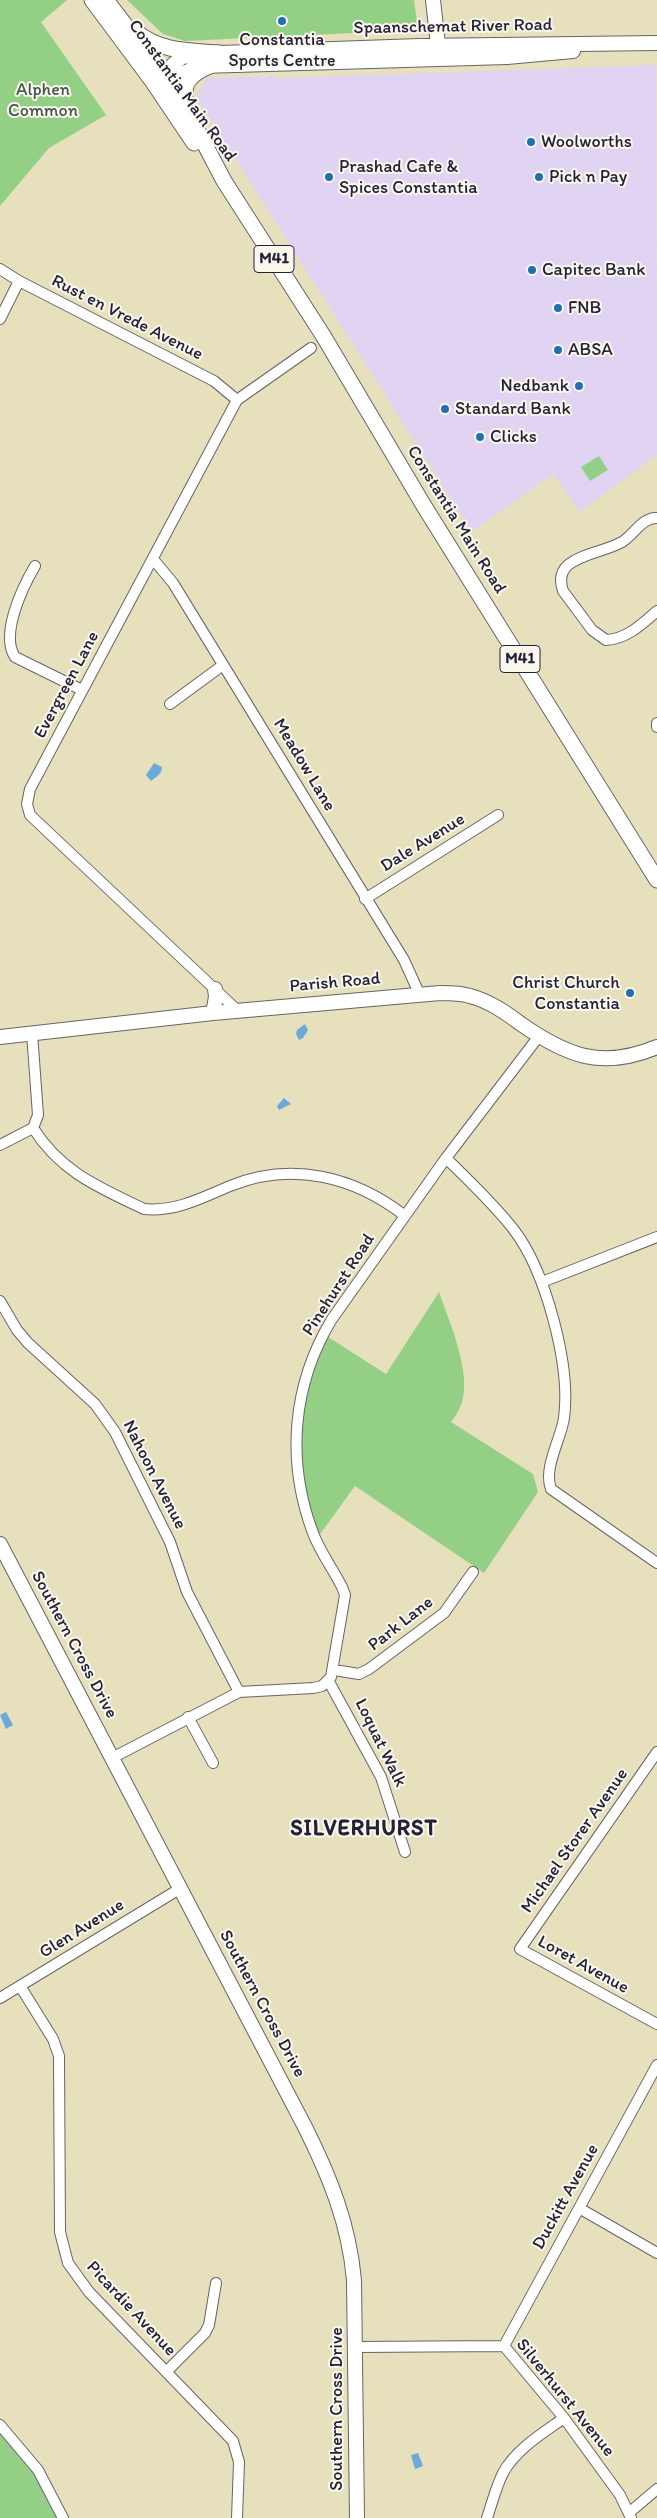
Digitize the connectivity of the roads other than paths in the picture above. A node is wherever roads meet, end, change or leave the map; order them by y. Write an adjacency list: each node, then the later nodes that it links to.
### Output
1 (92, 0): 7 (main road, Constantia Main Road / M41)
2 (433, 0): 5 (street)
3 (108, 3): 6 (main road); 7 (main road, Constantia Main Road / M41)
4 (657, 43): 5 (street, Spaanschemat River Road)
5 (439, 52): 6 (street, Spaanschemat River Road)
6 (216, 59): 7 (street, Spaanschemat River Road); 8 (main road)
7 (160, 83): 8 (main road, Constantia Main Road / M41); 9 (main road, Constantia Main Road / M41)
8 (191, 118): 9 (main road, Constantia Main Road / M41)
9 (224, 181): 23 (main road, Constantia Main Road / M41)
10 (0, 269): 11 (street, Rust en Vrede Avenue)
11 (19, 281): 12 (street); 14 (street, Rust en Vrede Avenue)
12 (0, 319)
13 (311, 348): 14 (street, Evergreen Lane)
14 (237, 400): 16 (street, Evergreen Lane)
15 (657, 518): 18 (street)
16 (153, 559): 19 (street, Meadow Lane); 20 (street, Evergreen Lane)
17 (35, 566): 20 (street)
18 (657, 611)
19 (223, 665): 21 (street); 24 (street, Meadow Lane)
20 (82, 690): 25 (street, Evergreen Lane)
21 (170, 704)
22 (498, 815): 24 (street, Dale Avenue)
23 (657, 880)
24 (365, 898): 26 (street, Meadow Lane)
25 (215, 989): 27 (street, Evergreen Lane); 28 (street)
26 (419, 993): 27 (street, Parish Road); 30 (street, Parish Road)
27 (238, 1011): 28 (street, Parish Road)
28 (213, 1013): 29 (street, Parish Road)
29 (32, 1033): 31 (street, Parish Road); 33 (street)
30 (539, 1036): 32 (street, Parish Road); 35 (street, Pinehurst Road)
31 (0, 1037)
32 (657, 1047)
33 (33, 1128): 34 (street); 36 (street)
34 (0, 1145)
35 (446, 1158): 36 (street, Pinehurst Road); 38 (street)
36 (405, 1216): 43 (street, Pinehurst Road)
37 (657, 1238): 38 (street)
38 (542, 1282): 41 (street)
39 (0, 1301): 45 (street, Nahoon Avenue)
40 (0, 1544): 48 (street, Southern Cross Drive)
41 (657, 1563)
42 (472, 1572): 43 (street, Park Lane)
43 (334, 1670): 44 (street, Pinehurst Road)
44 (328, 1680): 45 (street); 50 (street, Loquat Walk)
45 (239, 1692): 46 (street)
46 (188, 1717): 48 (street); 49 (street)
47 (657, 1752): 52 (street, Michael Storer Avenue)
48 (112, 1758): 51 (street, Southern Cross Drive)
49 (213, 1763)
50 (406, 1852)
51 (180, 1888): 53 (street, Glen Avenue); 61 (street, Southern Cross Drive)
52 (520, 1949): 55 (street, Loret Avenue)
53 (20, 1986): 54 (street, Glen Avenue); 62 (street, Picardie Avenue)
54 (0, 1998)
55 (657, 2024)
56 (657, 2065): 57 (street, Duckitt Avenue)
57 (579, 2208): 58 (street); 60 (street, Duckitt Avenue)
58 (657, 2253)
59 (216, 2283): 62 (street)
60 (504, 2346): 61 (street, Silverhurst Avenue); 63 (street, Silverhurst Avenue)
61 (356, 2347): 69 (street, Southern Cross Drive)
62 (167, 2371): 68 (street, Picardie Avenue)
63 (564, 2418): 66 (street, Silverhurst Avenue); 70 (street)
64 (0, 2425): 67 (street)
65 (657, 2489): 66 (street)
66 (631, 2515)
67 (63, 2518)
68 (237, 2518)
69 (357, 2518)
70 (487, 2518)

